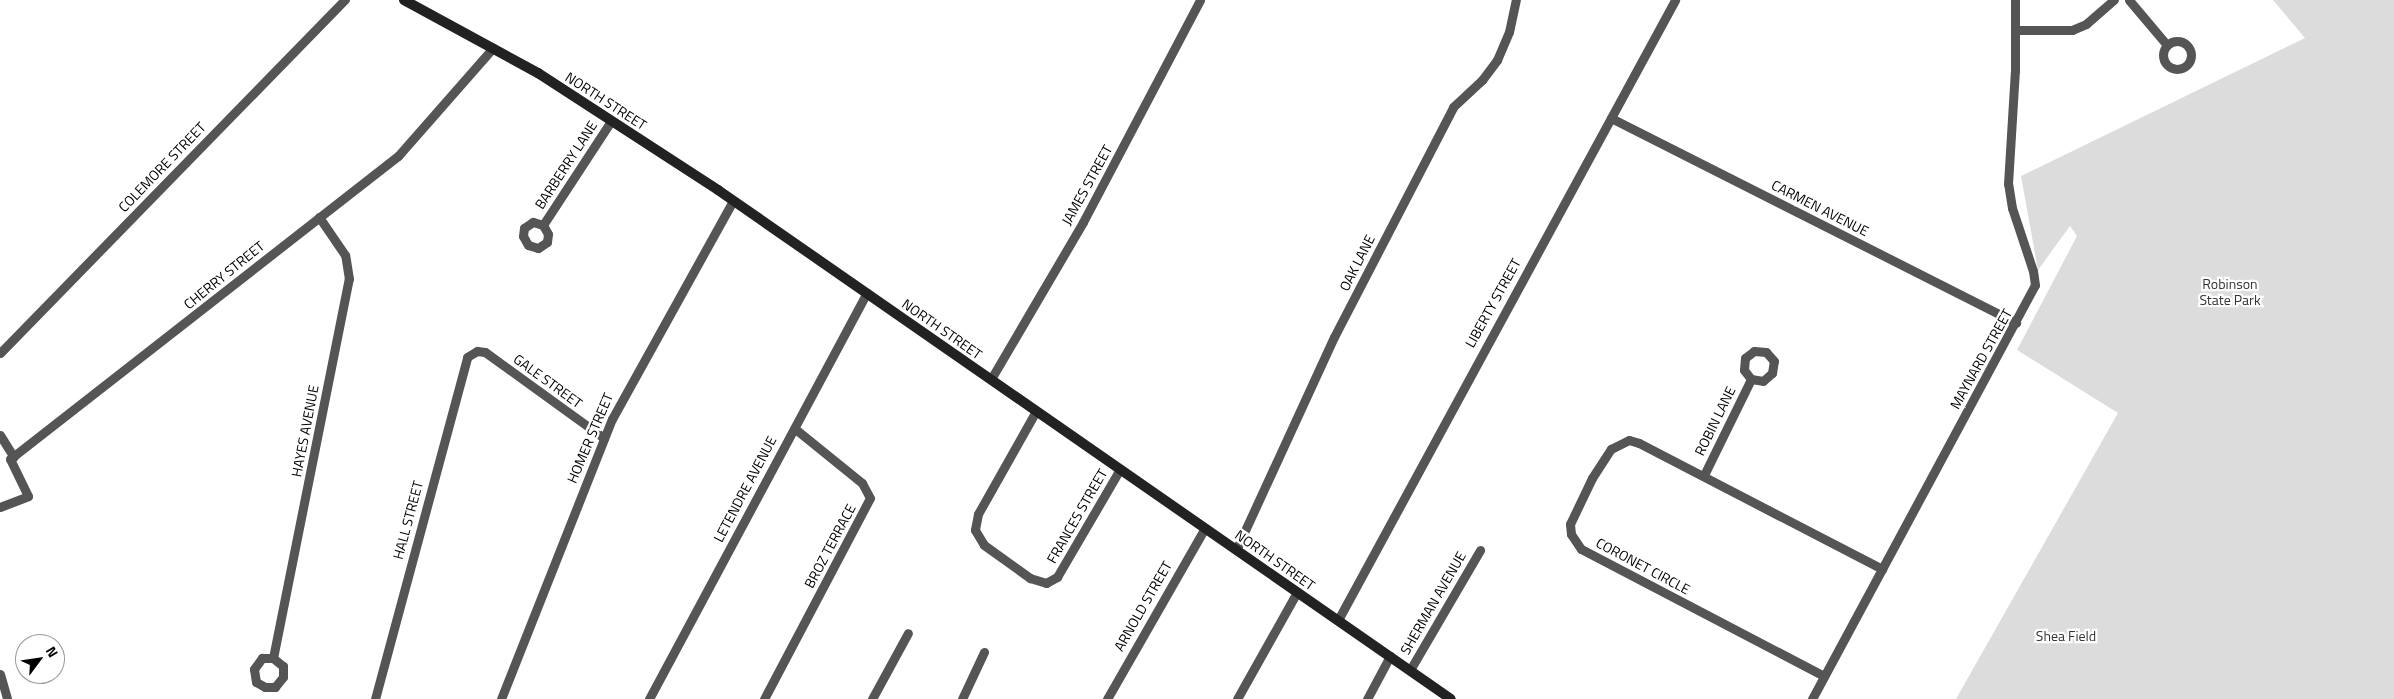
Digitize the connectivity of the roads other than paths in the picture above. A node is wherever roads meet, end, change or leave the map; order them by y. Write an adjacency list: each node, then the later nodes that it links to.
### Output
1 (346, 0): 20 (street, COLEMORE STREET)
2 (404, 0): 11 (main road, NORTH STREET)
3 (1200, 0): 21 (street, JAMES STREET)
4 (1516, 0): 32 (street, OAK LANE)
5 (1675, 0): 12 (street, LIBERTY STREET)
6 (2016, 0): 9 (street, MAYNARD STREET)
7 (2114, 0): 9 (street)
8 (2128, 0): 10 (street)
9 (2016, 30): 18 (street, MAYNARD STREET)
10 (2167, 45)
11 (493, 48): 13 (main road, NORTH STREET); 15 (street, CHERRY STREET)
12 (1611, 118): 18 (street, CARMEN AVENUE); 36 (street, LIBERTY STREET)
13 (611, 121): 14 (main road, NORTH STREET); 16 (street, BARBERRY LANE)
14 (733, 201): 17 (main road, NORTH STREET); 26 (street, HOMER STREET)
15 (319, 218): 27 (street, CHERRY STREET); 40 (street, HAYES AVENUE)
16 (543, 225)
17 (867, 293): 21 (main road, NORTH STREET); 24 (street, LETENDRE AVENUE)
18 (2016, 323): 34 (street, MAYNARD STREET)
19 (474, 352): 26 (street, GALE STREET); 45 (street, HALL STREET)
20 (0, 353)
21 (991, 379): 23 (main road, NORTH STREET)
22 (1751, 379): 29 (street, ROBIN LANE)
23 (1036, 411): 28 (main road, NORTH STREET); 28 (street, FRANCES STREET)
24 (794, 428): 47 (street, LETENDRE AVENUE); 48 (street, BROZ TERRACE)
25 (0, 435): 27 (street)
26 (604, 438): 46 (street, HOMER STREET)
27 (14, 457): 30 (street)
28 (1120, 469): 31 (main road, NORTH STREET)
29 (1704, 476): 34 (street, CORONET CIRCLE); 43 (street, CORONET CIRCLE)
30 (0, 507)
31 (1205, 528): 32 (main road, NORTH STREET); 51 (street, ARNOLD STREET)
32 (1236, 550): 35 (main road, NORTH STREET)
33 (1480, 550): 41 (street, SHERMAN AVENUE)
34 (1882, 569): 43 (street, MAYNARD STREET)
35 (1297, 592): 36 (main road, NORTH STREET); 52 (street)
36 (1338, 620): 39 (main road, NORTH STREET)
37 (908, 633): 49 (street)
38 (984, 652): 50 (street)
39 (1390, 656): 41 (main road, NORTH STREET); 53 (street)
40 (273, 658)
41 (1410, 670): 54 (main road, NORTH STREET)
42 (0, 674): 44 (street)
43 (1824, 676): 55 (street, MAYNARD STREET)
44 (7, 699)
45 (375, 699)
46 (501, 699)
47 (649, 699)
48 (764, 699)
49 (872, 699)
50 (962, 699)
51 (1107, 699)
52 (1238, 699)
53 (1367, 699)
54 (1452, 699)
55 (1812, 699)

